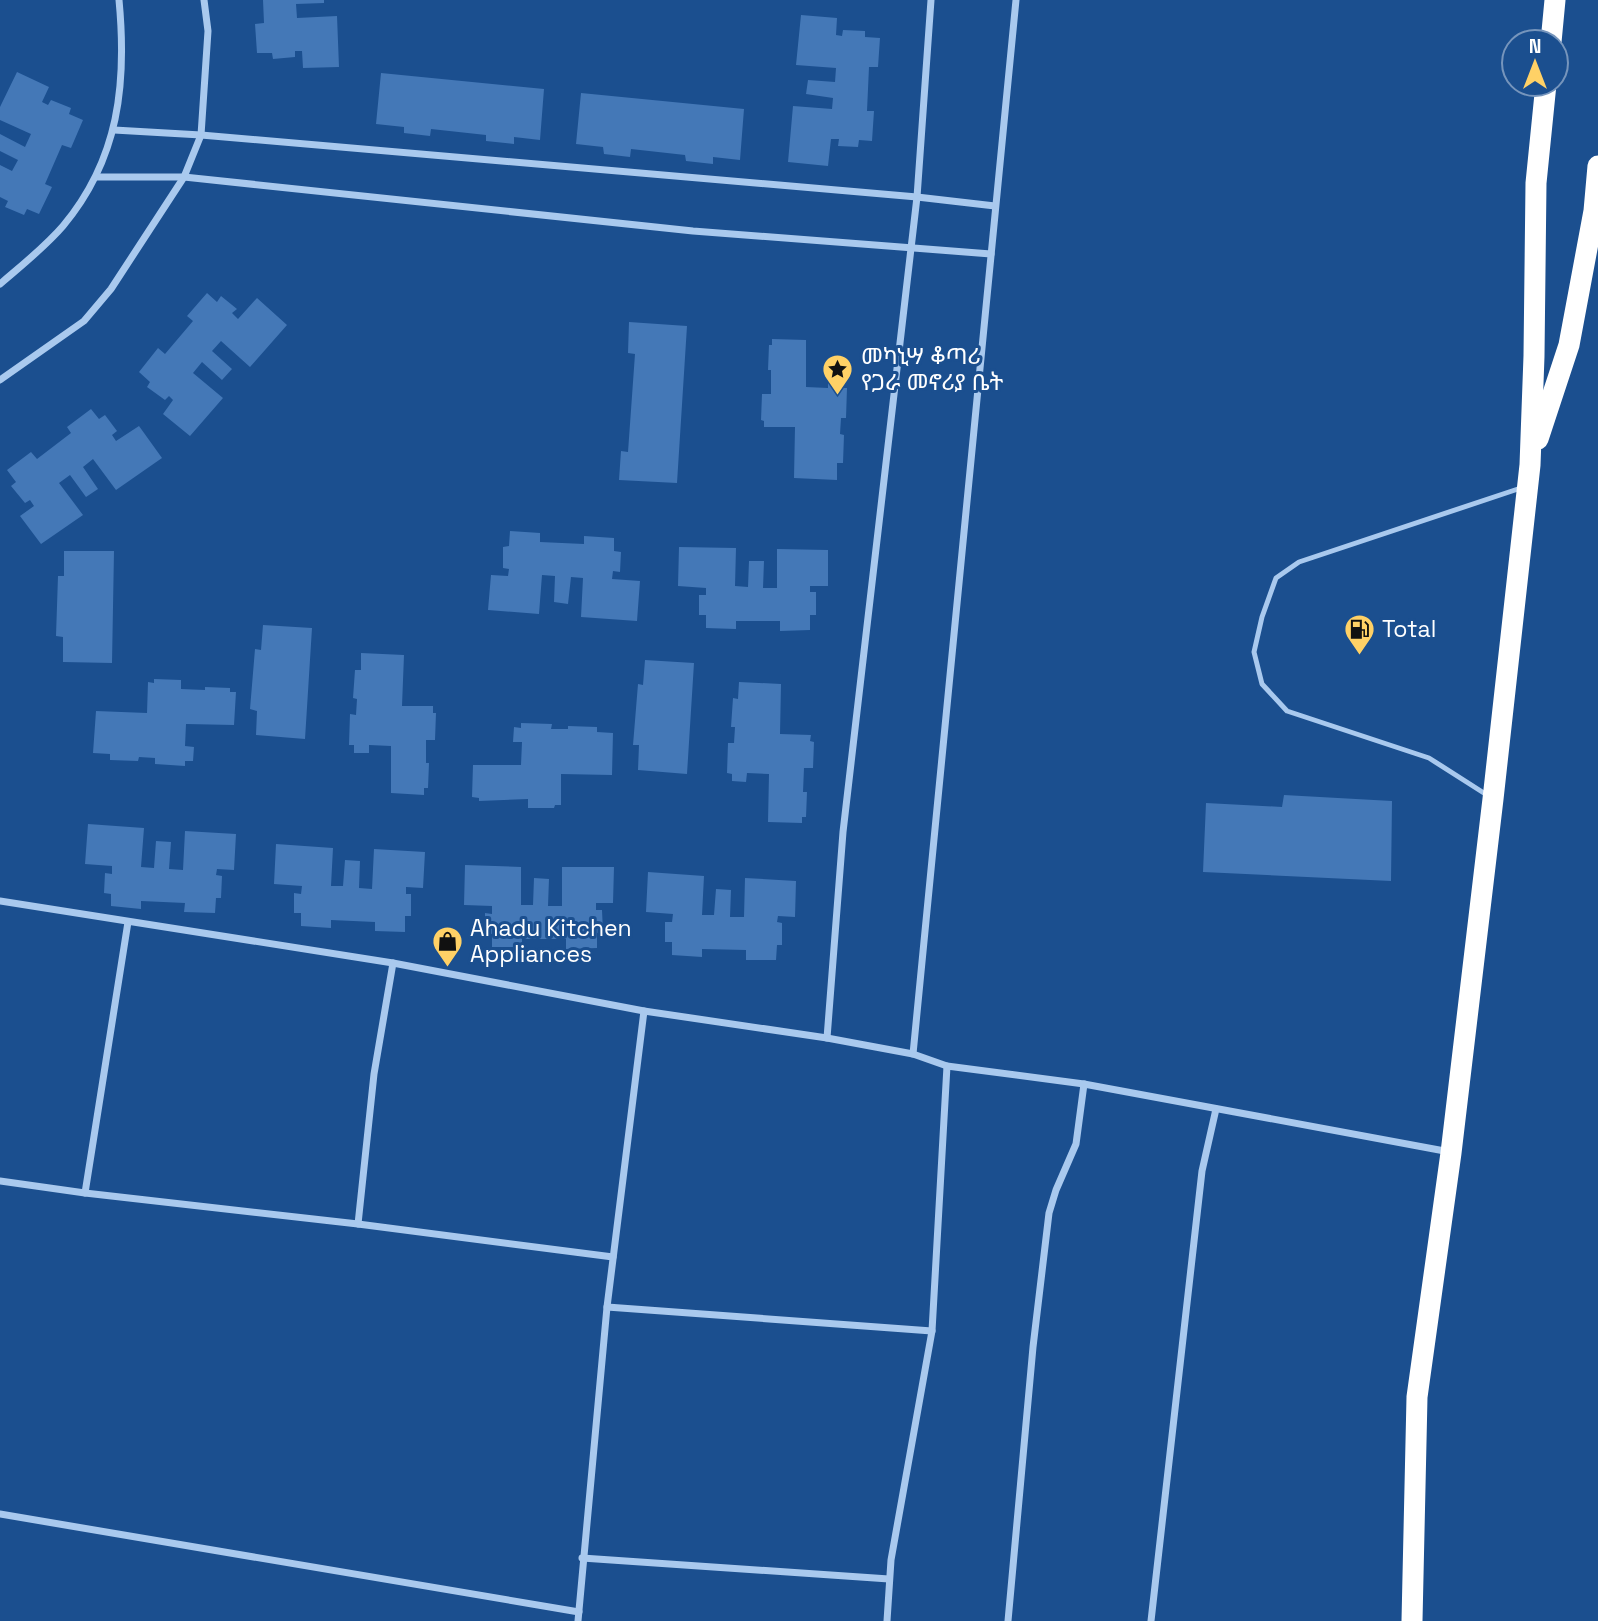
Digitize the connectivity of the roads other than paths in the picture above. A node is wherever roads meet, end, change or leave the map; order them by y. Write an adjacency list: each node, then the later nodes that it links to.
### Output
1 (119, 0): 8 (street)
2 (204, 0): 9 (street)
3 (931, 0): 13 (street)
4 (1016, 0): 14 (street)
5 (1555, 0): 6 (highway)
6 (1552, 28)
7 (1545, 98): 19 (highway)
8 (114, 131): 9 (street); 11 (street)
9 (201, 135): 12 (street); 13 (street)
10 (1598, 166): 19 (highway)
11 (97, 177): 12 (street); 17 (street)
12 (184, 177): 15 (street); 18 (street)
13 (917, 197): 14 (street); 15 (street)
14 (995, 206): 16 (street)
15 (912, 249): 16 (street); 25 (street)
16 (991, 254): 26 (street)
17 (0, 284)
18 (0, 380)
19 (1528, 475): 20 (highway); 20 (lane)
20 (1493, 799): 30 (highway)
21 (0, 901): 22 (street)
22 (128, 922): 23 (street); 32 (street)
23 (393, 963): 24 (street); 33 (street)
24 (644, 1011): 25 (street); 34 (street)
25 (827, 1038): 26 (street)
26 (913, 1054): 27 (street)
27 (947, 1066): 28 (street); 36 (street)
28 (1084, 1084): 29 (street); 43 (street)
29 (1216, 1109): 30 (street); 44 (street)
30 (1451, 1153): 45 (highway)
31 (0, 1181): 32 (street)
32 (85, 1193): 33 (street)
33 (358, 1224): 34 (street)
34 (613, 1257): 35 (street)
35 (607, 1307): 36 (street); 38 (street)
36 (932, 1331): 39 (street)
37 (0, 1514): 40 (street)
38 (582, 1558): 39 (street); 40 (street)
39 (889, 1579): 42 (street)
40 (579, 1612): 41 (street)
41 (578, 1621)
42 (887, 1621)
43 (1008, 1621)
44 (1151, 1621)
45 (1412, 1621)

